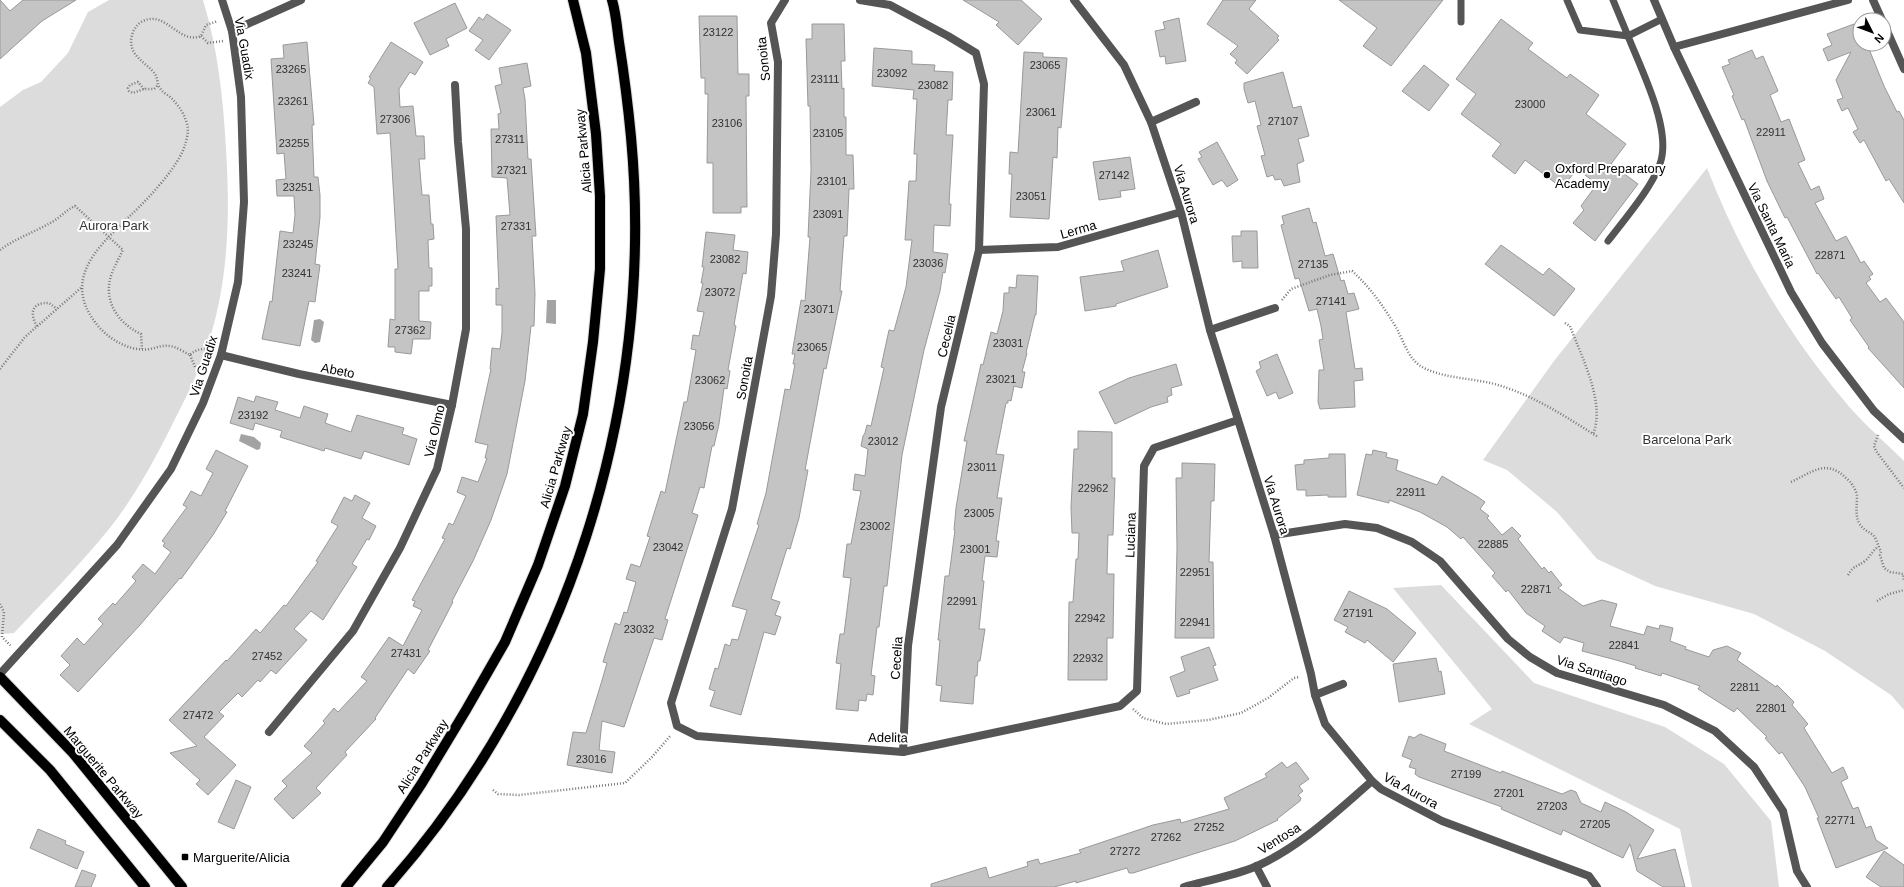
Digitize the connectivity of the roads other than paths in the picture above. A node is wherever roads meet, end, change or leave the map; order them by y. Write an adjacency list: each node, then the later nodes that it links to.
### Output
1 (222, 0): 17 (street, Via Guadix)
2 (301, 0): 17 (street)
3 (573, 0): 48 (main road, Alicia Parkway)
4 (612, 0): 49 (main road)
5 (785, 0): 41 (street, Sonoita)
6 (860, 0): 27 (street, Cecelia)
7 (1074, 0): 24 (street, Via Aurora)
8 (1461, 0): 16 (lane)
9 (1567, 0): 18 (lane)
10 (1613, 0): 18 (lane)
11 (1654, 0): 15 (street, Via Santa Maria)
12 (1848, 0): 20 (street)
13 (1873, 0): 14 (street)
14 (1878, 12)
15 (1662, 19): 18 (lane); 20 (street, Via Santa Maria)
16 (1461, 22)
17 (233, 35): 30 (street, Via Guadix)
18 (1628, 36): 26 (lane)
19 (1892, 42): 21 (street)
20 (1674, 47): 33 (street, Via Santa Maria)
21 (1904, 69)
22 (455, 85): 31 (street, Via Olmo)
23 (1196, 102): 24 (street)
24 (1151, 122): 25 (street, Via Aurora)
25 (1182, 212): 27 (street, Lerma); 29 (street, Via Aurora)
26 (1608, 241)
27 (979, 250): 43 (street, Cecelia)
28 (1275, 308): 29 (street)
29 (1210, 330): 32 (street, Via Aurora)
30 (221, 353): 31 (street, Abeto); 35 (street, Via Guadix)
31 (452, 405): 42 (street, Via Olmo)
32 (1238, 420): 34 (street, Via Aurora); 39 (street, Luciana)
33 (1904, 439)
34 (1274, 535): 38 (street, Via Aurora); 53 (street, Via Santiago)
35 (0, 674)
36 (0, 677): 47 (main road, Marguerite Parkway)
37 (1343, 684): 38 (street)
38 (1315, 695): 44 (street, Via Aurora)
39 (1120, 706): 43 (street, Adelita)
40 (0, 720): 46 (main road)
41 (678, 726): 43 (street, Adelita)
42 (269, 732)
43 (903, 752)
44 (1372, 781): 45 (street, Ventosa); 52 (street, Via Aurora)
45 (1256, 866): 50 (street, Ventosa); 51 (street)
46 (145, 887)
47 (182, 887)
48 (346, 887)
49 (387, 887)
50 (1184, 887)
51 (1267, 887)
52 (1597, 887)
53 (1807, 887)

